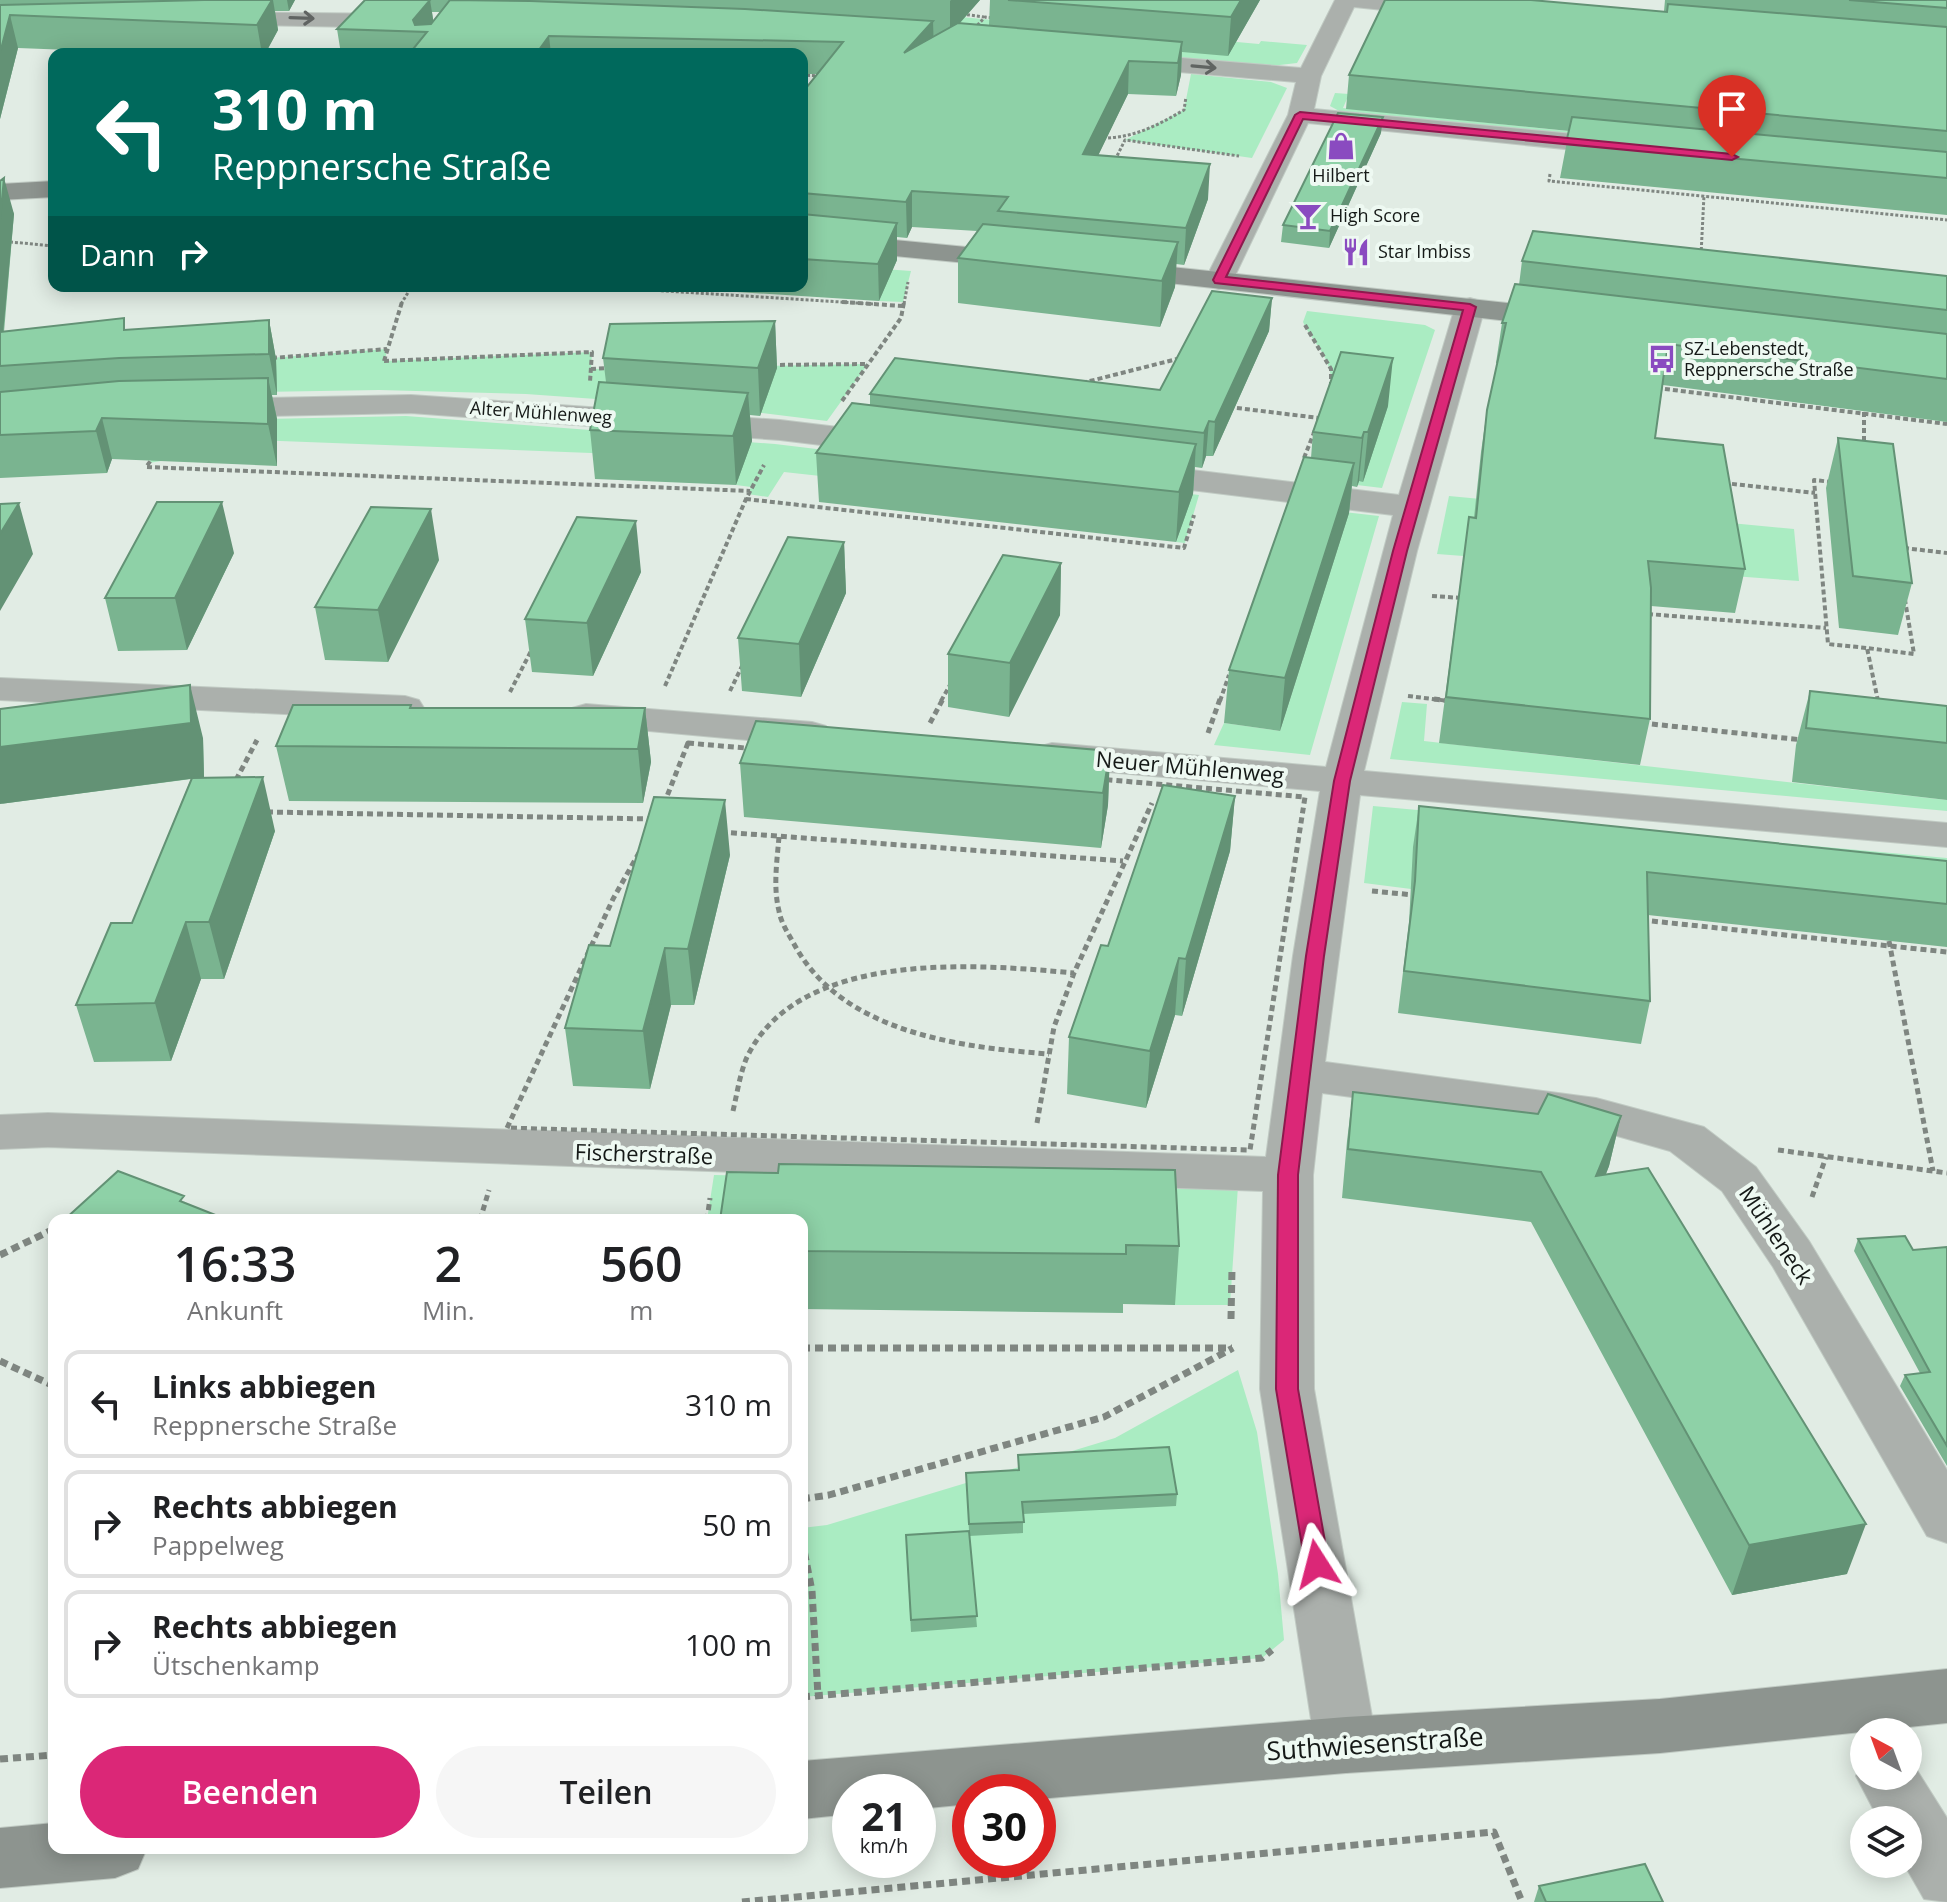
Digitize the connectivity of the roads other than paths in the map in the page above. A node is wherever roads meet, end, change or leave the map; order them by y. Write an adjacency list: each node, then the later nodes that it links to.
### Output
1 (1346, 0): 2 (street); 6 (street)
2 (1472, 11)
3 (196, 19): 4 (street, one-way to 4)
4 (422, 21)
5 (1102, 58): 6 (street, one-way to 6)
6 (1309, 76): 7 (street)
7 (1300, 115): 8 (street); 14 (street)
8 (1646, 149)
9 (48, 189): 10 (street)
10 (0, 192)
11 (808, 240): 12 (street)
12 (1049, 263)
13 (1080, 266): 14 (street)
14 (1219, 280): 15 (street)
15 (1470, 307): 16 (street); 20 (street)
16 (1589, 321)
17 (176, 409): 18 (street, Alter Mühlenweg)
18 (923, 447)
19 (1097, 468): 20 (street)
20 (1413, 507): 26 (street)
21 (0, 689): 22 (street)
22 (447, 710)
23 (558, 715): 24 (street)
24 (841, 737)
25 (1013, 752): 26 (street, Neuer Mühlenweg)
26 (1342, 781): 27 (street, Neuer Mühlenweg); 28 (street)
27 (1947, 835)
28 (1301, 1074): 30 (street); 31 (street, Mühleneck)
29 (0, 1132): 30 (street, Fischerstraße)
30 (1288, 1175): 35 (street)
31 (1947, 1520)
32 (1947, 1696): 33 (street, Suthwiesenstraße)
33 (1869, 1718)
34 (1850, 1722): 35 (street, Suthwiesenstraße)
35 (1346, 1745): 36 (street, Suthwiesenstraße)
36 (808, 1790)
37 (1895, 1790): 40 (street)
38 (48, 1854): 39 (street)
39 (0, 1858)
40 (1947, 1878)

